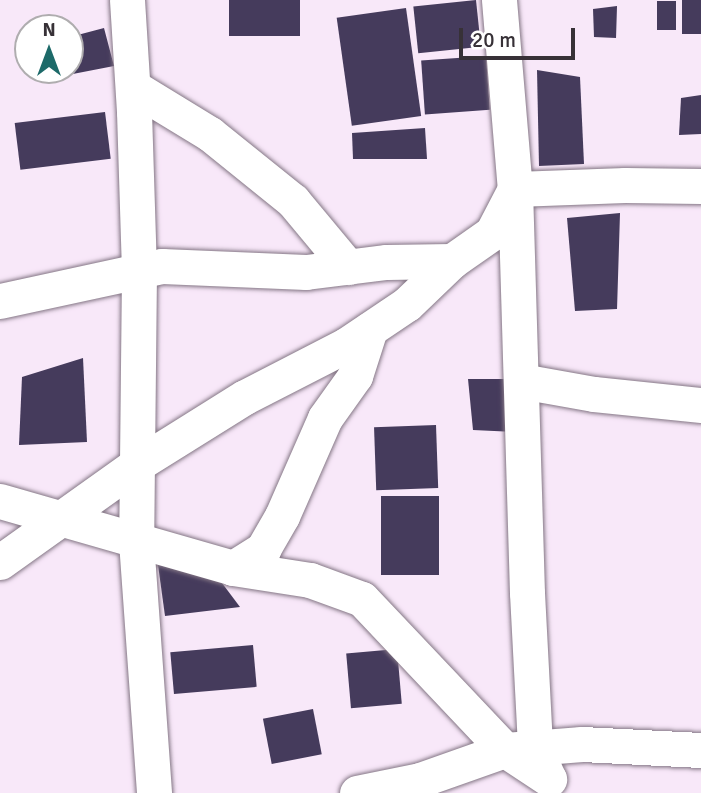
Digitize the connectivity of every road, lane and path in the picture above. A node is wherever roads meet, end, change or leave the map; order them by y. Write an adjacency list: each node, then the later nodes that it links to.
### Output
1 (127, 0): 3 (street)
2 (499, 0): 5 (street)
3 (132, 87): 7 (street); 8 (street)
4 (701, 186): 5 (street)
5 (515, 189): 6 (street); 11 (street)
6 (452, 261): 7 (street); 10 (street)
7 (348, 267): 8 (street)
8 (139, 271): 9 (street); 13 (street)
9 (0, 301)
10 (370, 328): 13 (street); 18 (street)
11 (521, 381): 12 (street); 20 (street)
12 (701, 405)
13 (136, 465): 15 (street); 16 (street)
14 (0, 501): 15 (street)
15 (59, 518): 16 (street); 17 (street)
16 (136, 541): 18 (street); 21 (street)
17 (0, 562)
18 (233, 568): 20 (street)
19 (701, 750): 20 (street)
20 (535, 767): 22 (street)
21 (154, 793)
22 (357, 793)

